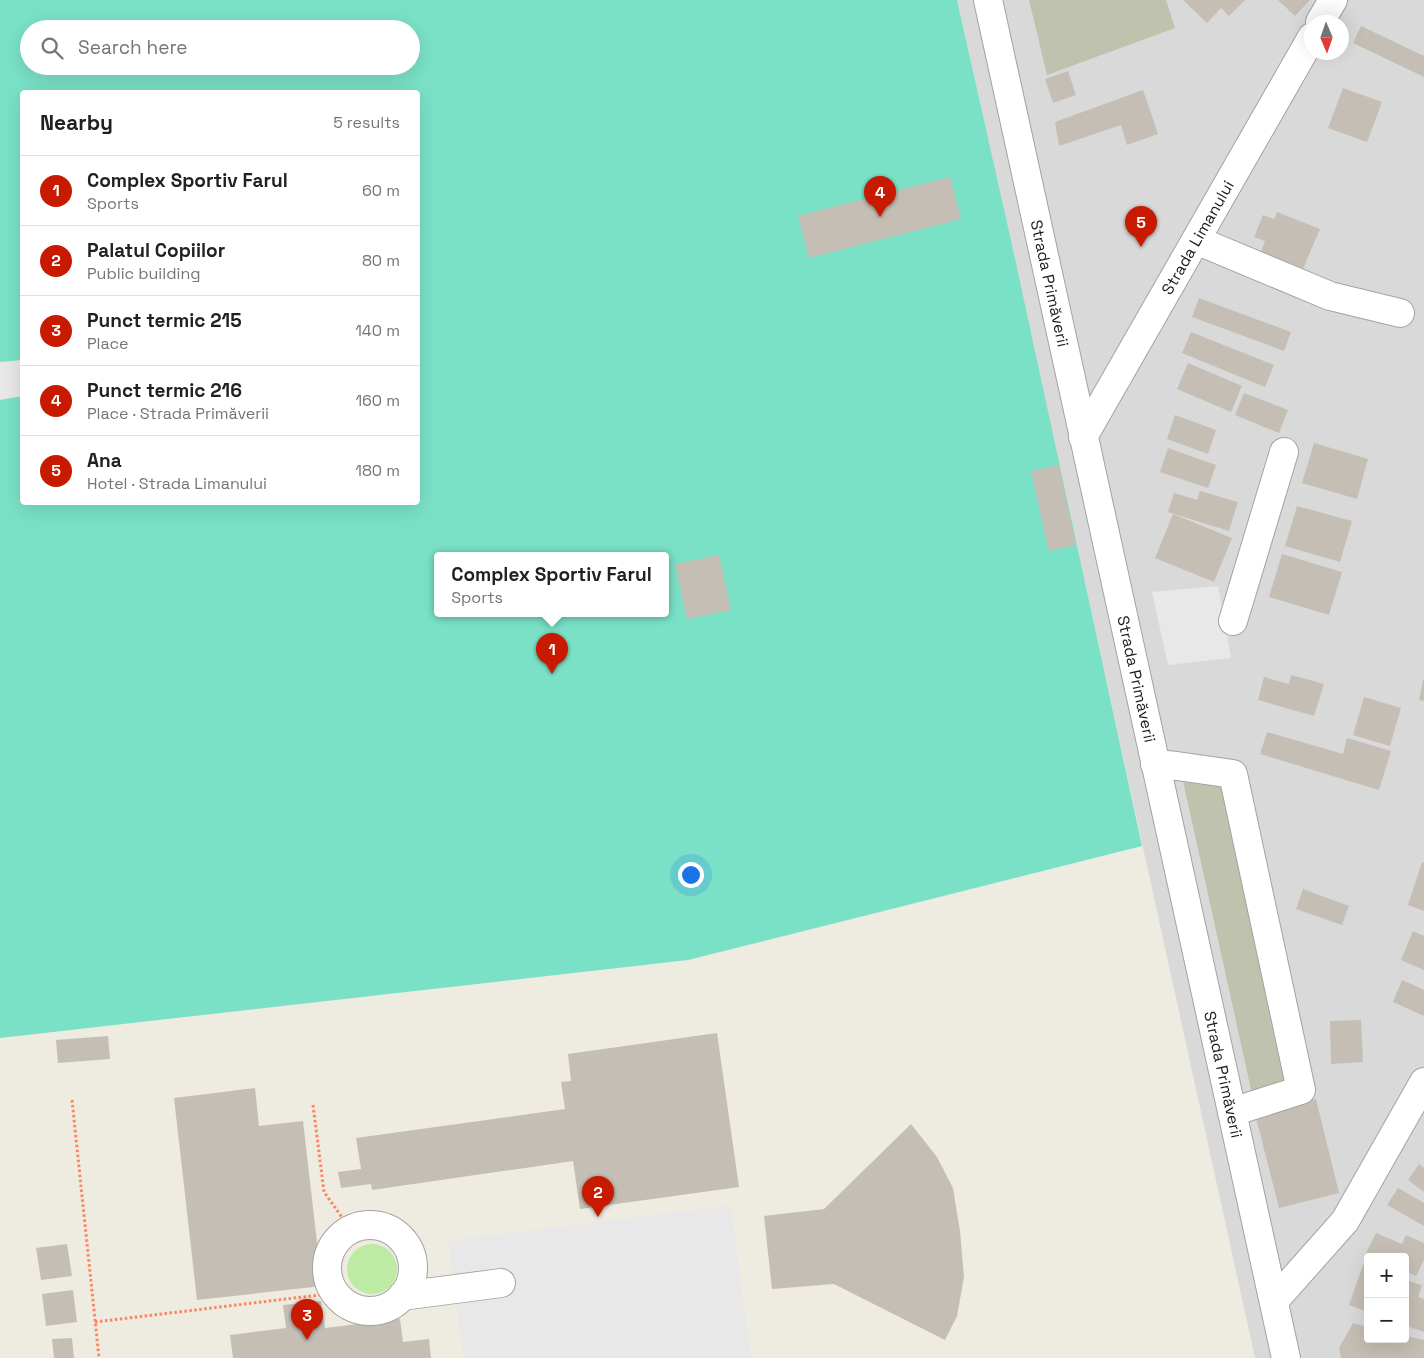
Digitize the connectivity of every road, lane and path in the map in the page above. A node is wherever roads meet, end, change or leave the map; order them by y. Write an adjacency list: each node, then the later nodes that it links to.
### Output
1 (988, 0): 7 (street, Strada Primăverii)
2 (1333, 0): 3 (street)
3 (1324, 15)
4 (1304, 51): 5 (street, Strada Limanului)
5 (1196, 240): 6 (street); 7 (street, Strada Limanului)
6 (1400, 313)
7 (1083, 436): 10 (street, Strada Primăverii)
8 (1284, 452): 9 (street)
9 (1233, 621)
10 (1156, 764): 14 (street, Strada Primăverii); 14 (street)
11 (1424, 1082): 19 (street)
12 (72, 1100): 20 (path)
13 (314, 1105): 15 (path)
14 (1232, 1112): 19 (street, Strada Primăverii)
15 (350, 1230): 17 (street); 18 (street)
16 (501, 1283): 18 (street)
17 (336, 1293): 18 (street); 20 (path)
18 (402, 1296)
19 (1274, 1301): 22 (street, Strada Primăverii)
20 (96, 1322): 21 (path)
21 (99, 1358)
22 (1286, 1358)

